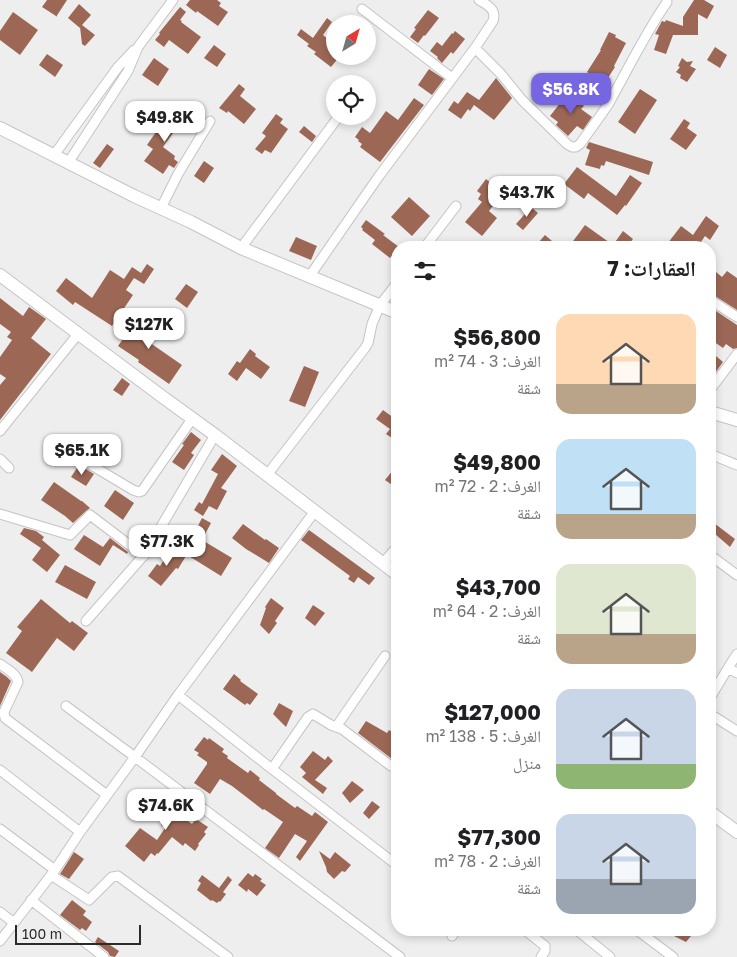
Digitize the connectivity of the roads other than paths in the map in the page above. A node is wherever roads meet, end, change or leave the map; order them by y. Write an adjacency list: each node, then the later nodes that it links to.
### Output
1 (173, 0): 5 (street)
2 (479, 0): 6 (street)
3 (667, 2): 6 (street)
4 (362, 10): 7 (street)
5 (138, 47): 11 (street); 12 (street)
6 (476, 48): 7 (street)
7 (452, 78): 18 (street)
8 (210, 121): 14 (street)
9 (332, 125): 16 (street)
10 (0, 128): 11 (main road)
11 (54, 155): 12 (main road)
12 (68, 163): 14 (main road)
13 (456, 206): 15 (street)
14 (161, 208): 16 (main road)
15 (429, 241)
16 (241, 248): 18 (main road)
17 (0, 275): 24 (main road)
18 (309, 277): 21 (main road)
19 (391, 291): 21 (street)
20 (716, 304): 23 (street)
21 (380, 305): 22 (main road); 37 (street)
22 (391, 310)
23 (737, 317)
24 (78, 334): 28 (main road); 30 (street)
25 (737, 354): 26 (street)
26 (716, 382)
27 (716, 414): 29 (main road)
28 (192, 419): 31 (main road); 32 (street)
29 (737, 420)
30 (0, 431)
31 (215, 435): 37 (main road); 41 (street)
32 (71, 453)
33 (716, 456): 35 (street)
34 (0, 459): 36 (street)
35 (737, 465)
36 (9, 468)
37 (267, 475): 38 (main road)
38 (315, 512): 43 (main road); 53 (street)
39 (0, 514): 41 (street)
40 (391, 554): 43 (street)
41 (144, 556): 46 (street)
42 (716, 559): 45 (street)
43 (383, 563): 44 (main road)
44 (391, 569)
45 (737, 575)
46 (86, 621)
47 (737, 654): 50 (street)
48 (385, 656): 56 (street)
49 (0, 664): 62 (street)
50 (728, 668): 51 (street); 52 (street)
51 (737, 673)
52 (716, 688)
53 (178, 695): 58 (street); 60 (street)
54 (66, 706): 58 (street)
55 (716, 718): 57 (street)
56 (336, 727): 59 (street); 60 (street)
57 (737, 731)
58 (135, 757): 62 (street); 78 (street)
59 (391, 766)
60 (272, 769): 67 (street)
61 (0, 770): 65 (street)
62 (107, 795): 65 (street)
63 (716, 816): 66 (main road)
64 (0, 828): 68 (street)
65 (80, 832): 68 (street)
66 (737, 832)
67 (391, 861)
68 (53, 872): 69 (street); 77 (street)
69 (31, 900): 71 (street); 76 (street)
70 (0, 912): 71 (street)
71 (13, 922): 75 (street)
72 (532, 936): 79 (street)
73 (584, 936): 80 (street)
74 (645, 936): 81 (street)
75 (0, 940)
76 (104, 957)
77 (228, 957)
78 (400, 957)
79 (541, 957)
80 (610, 957)
81 (673, 957)

